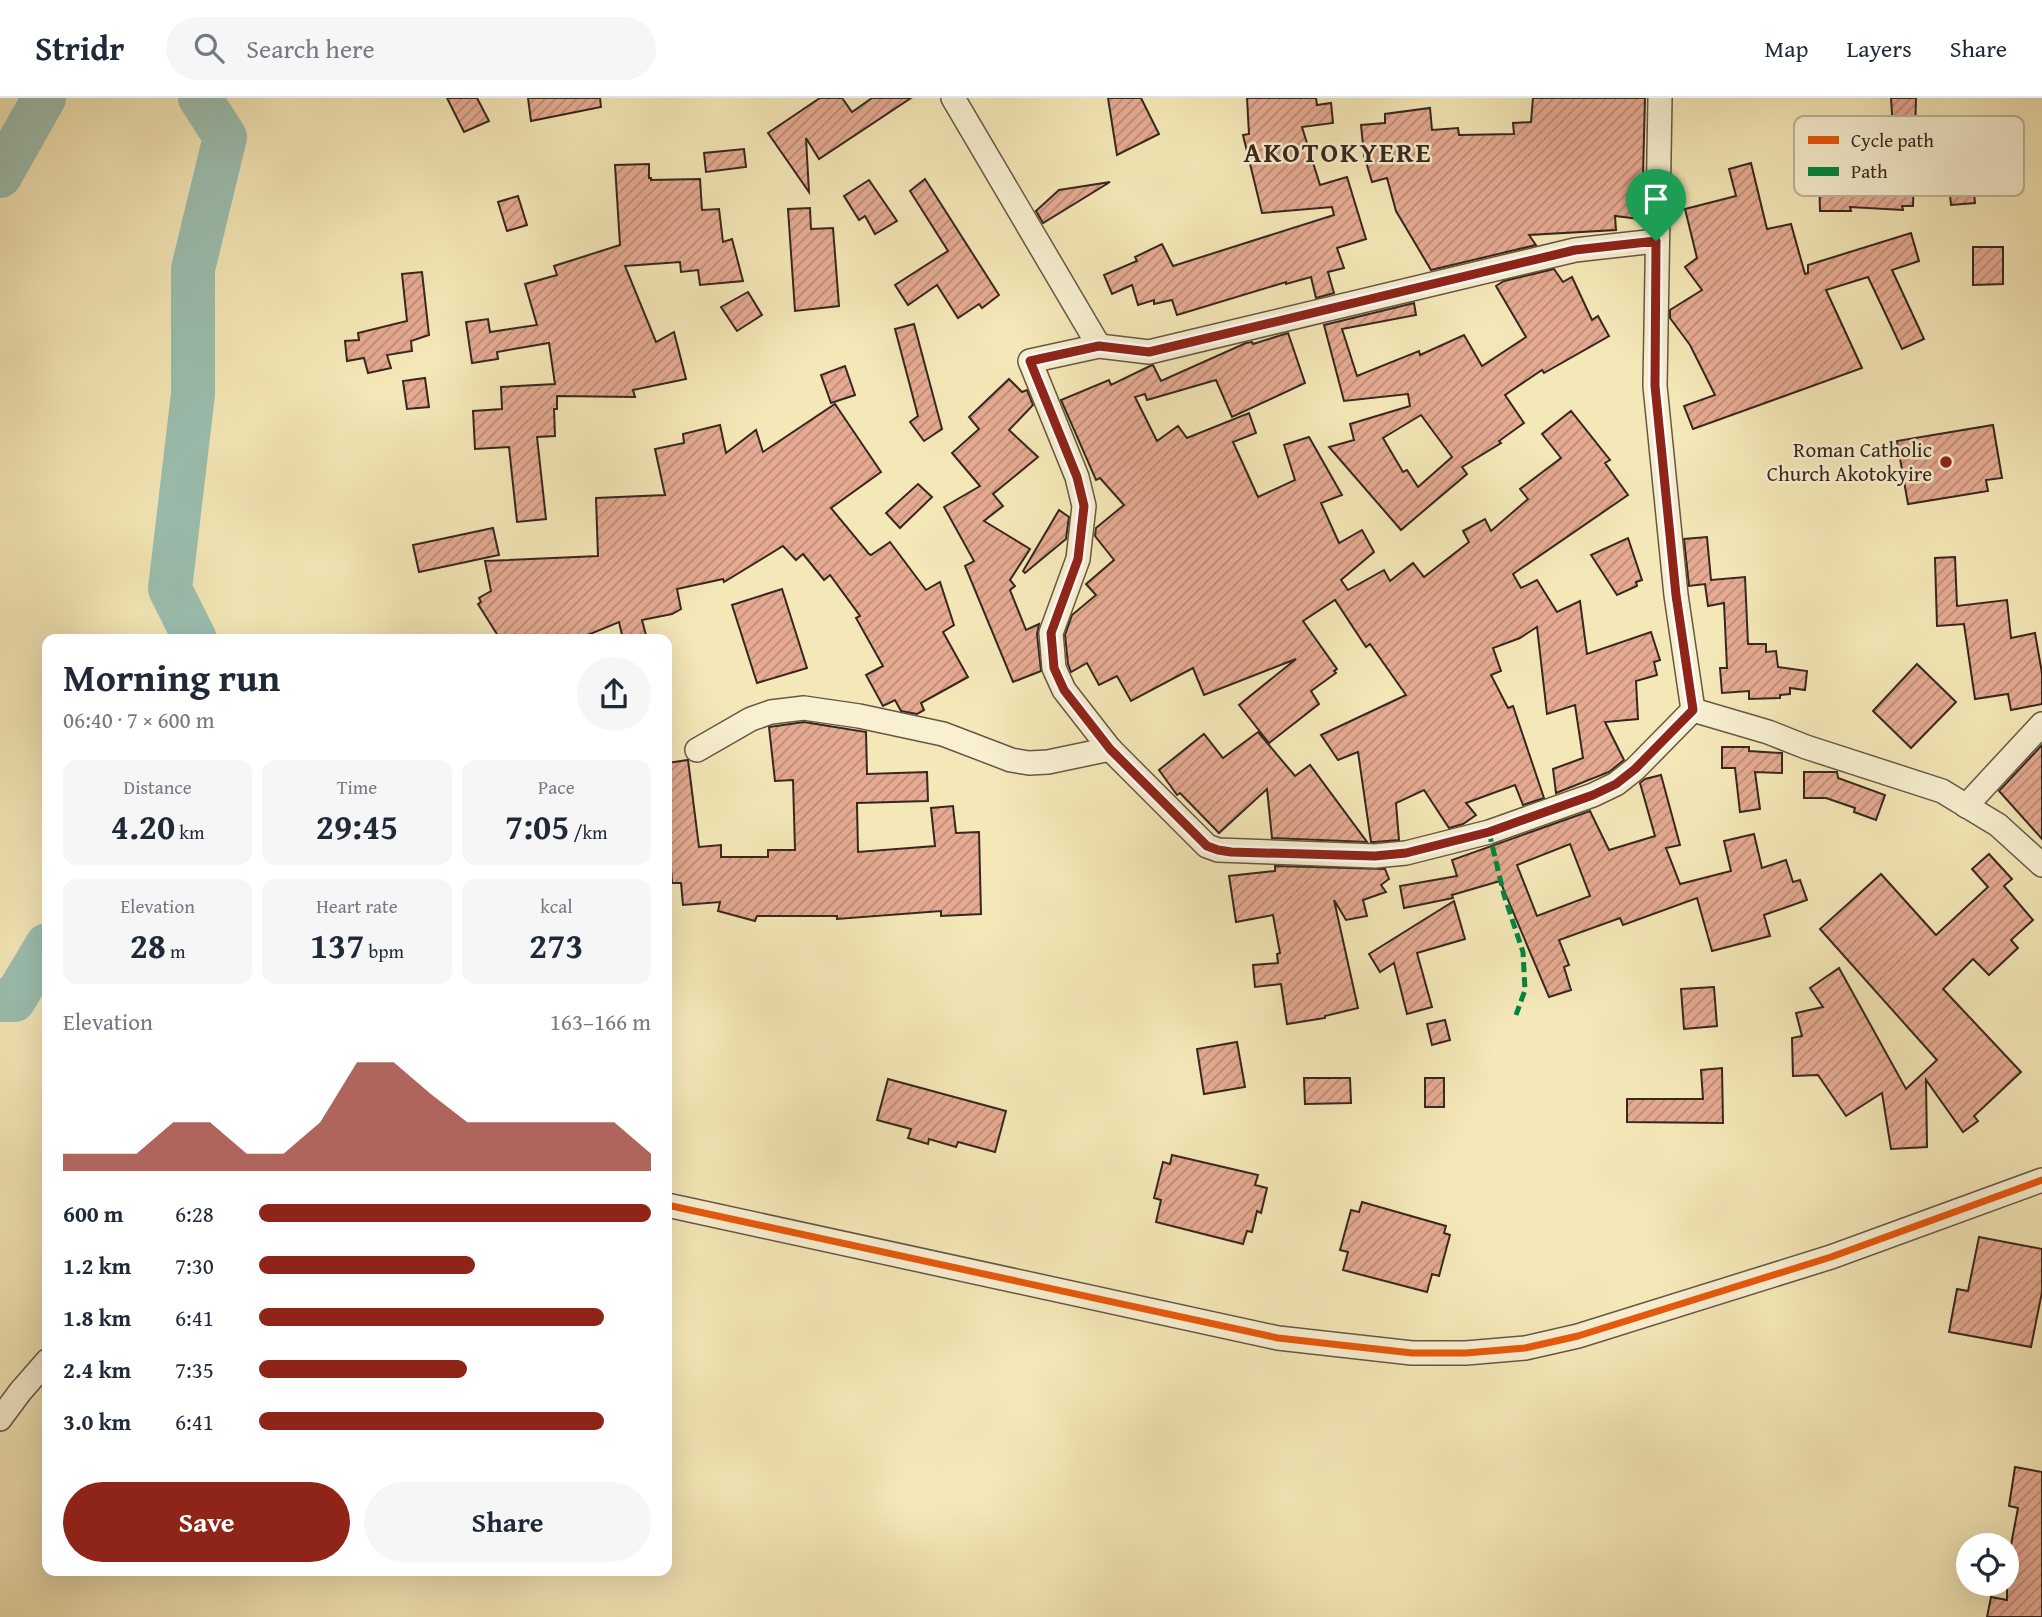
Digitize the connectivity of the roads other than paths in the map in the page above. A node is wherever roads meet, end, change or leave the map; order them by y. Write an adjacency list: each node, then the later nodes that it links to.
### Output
1 (953, 98): 4 (street)
2 (1660, 98): 3 (street)
3 (1656, 241): 4 (street); 5 (street)
4 (1099, 346): 7 (street)
5 (1693, 710): 7 (street); 9 (street)
6 (2042, 724): 9 (street)
7 (1110, 749): 8 (street)
8 (697, 750)
9 (1966, 806): 10 (street)
10 (2042, 865)
11 (2042, 1180): 12 (street)
12 (672, 1206)
13 (42, 1367): 14 (street)
14 (0, 1419)

